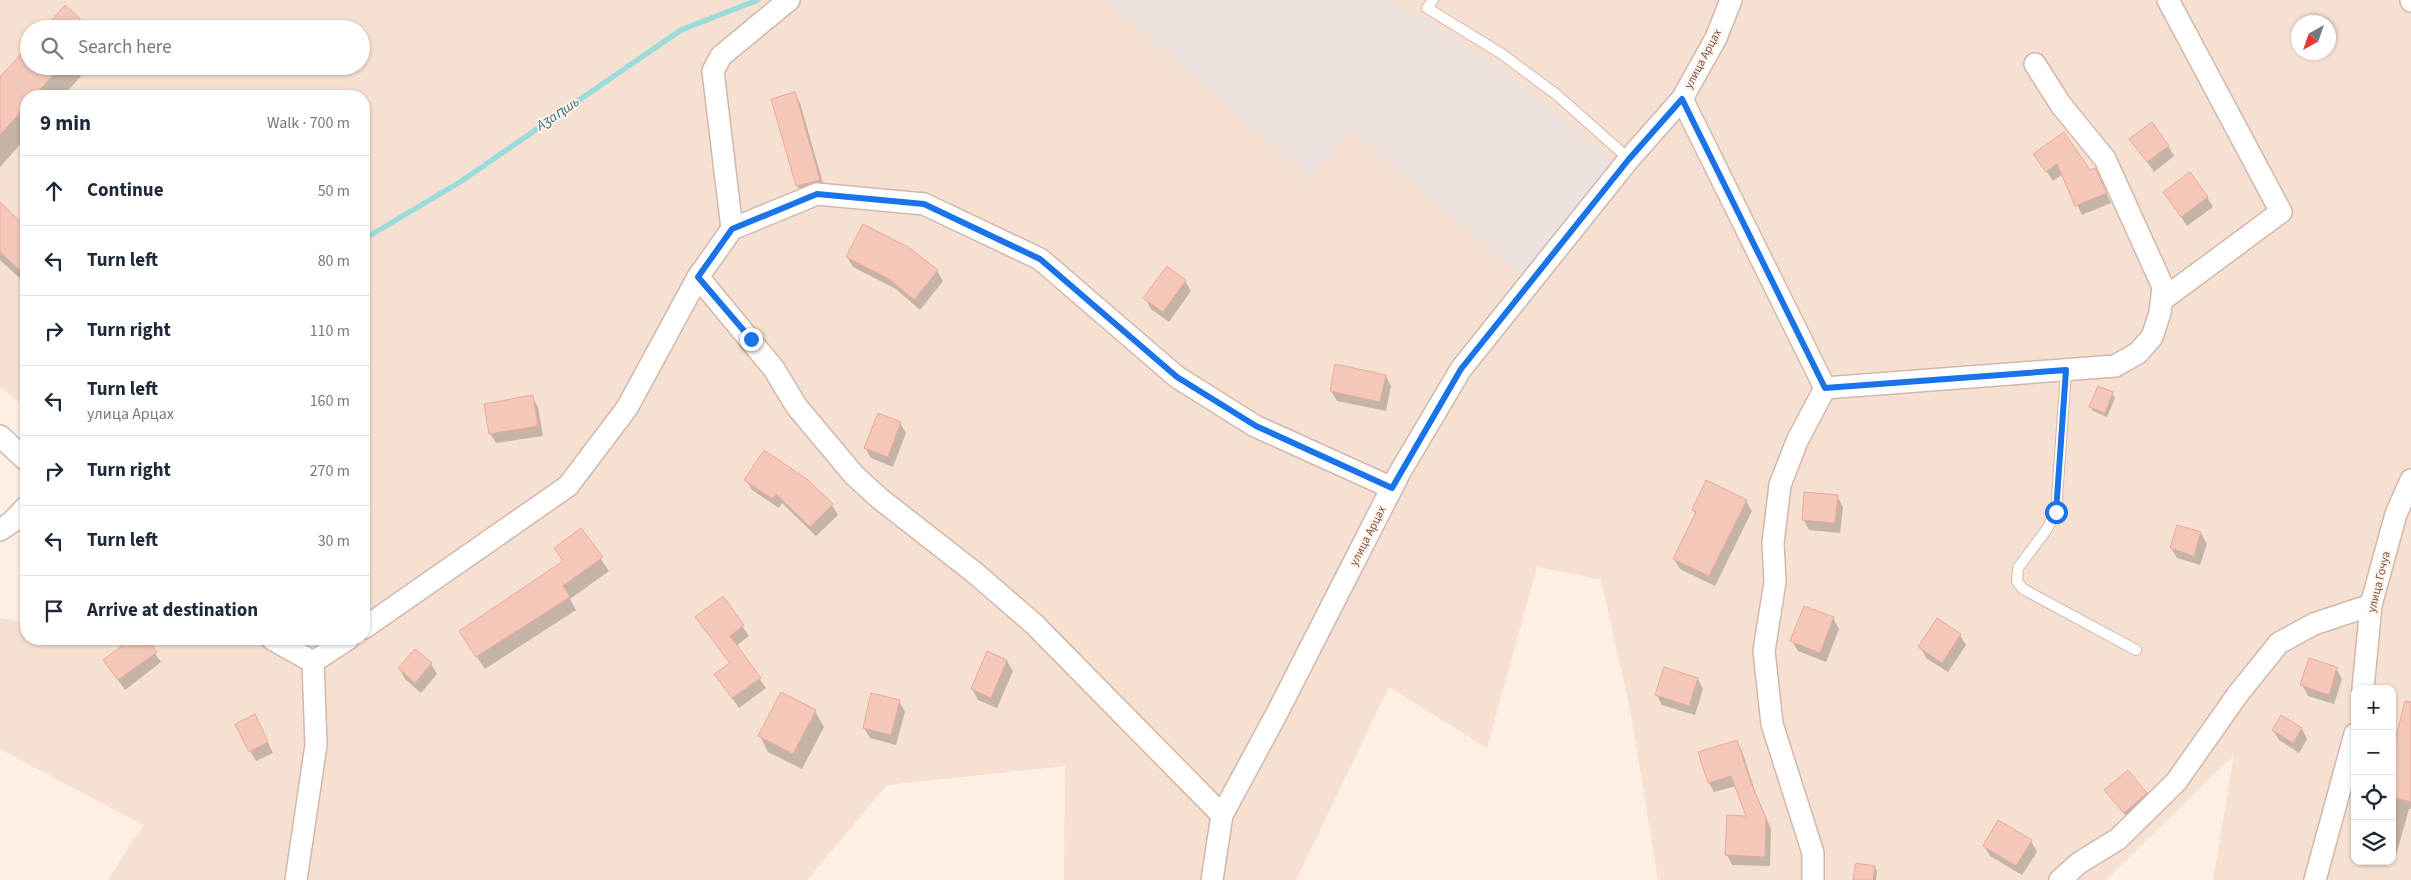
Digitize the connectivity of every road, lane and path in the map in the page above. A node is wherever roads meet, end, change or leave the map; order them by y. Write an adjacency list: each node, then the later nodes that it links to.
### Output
1 (789, 0): 8 (street)
2 (1433, 0): 7 (lane)
3 (1731, 0): 6 (street, улица Арцах)
4 (2168, 0): 10 (street)
5 (2035, 64): 10 (street)
6 (1682, 99): 7 (street, улица Арцах); 12 (street)
7 (1629, 159): 16 (street, улица Арцах)
8 (732, 229): 9 (street); 16 (street)
9 (698, 277): 20 (street); 27 (street)
10 (2162, 300): 11 (street)
11 (2066, 370): 12 (street); 23 (lane)
12 (1825, 388): 30 (street)
13 (0, 436): 14 (street)
14 (20, 454)
15 (2411, 480): 19 (street, улица Гочуа)
16 (1392, 488): 27 (street, улица Арцах)
17 (20, 513): 18 (street)
18 (0, 530)
19 (2371, 605): 25 (street, улица Гочуа); 31 (street)
20 (370, 624)
21 (283, 645): 24 (street)
22 (339, 645): 24 (street)
23 (2136, 650)
24 (313, 662): 28 (street)
25 (2363, 685)
26 (2351, 749): 32 (street)
27 (1222, 815): 29 (street, улица Арцах)
28 (296, 880)
29 (1212, 880)
30 (1814, 880)
31 (2060, 880)
32 (2315, 880)

